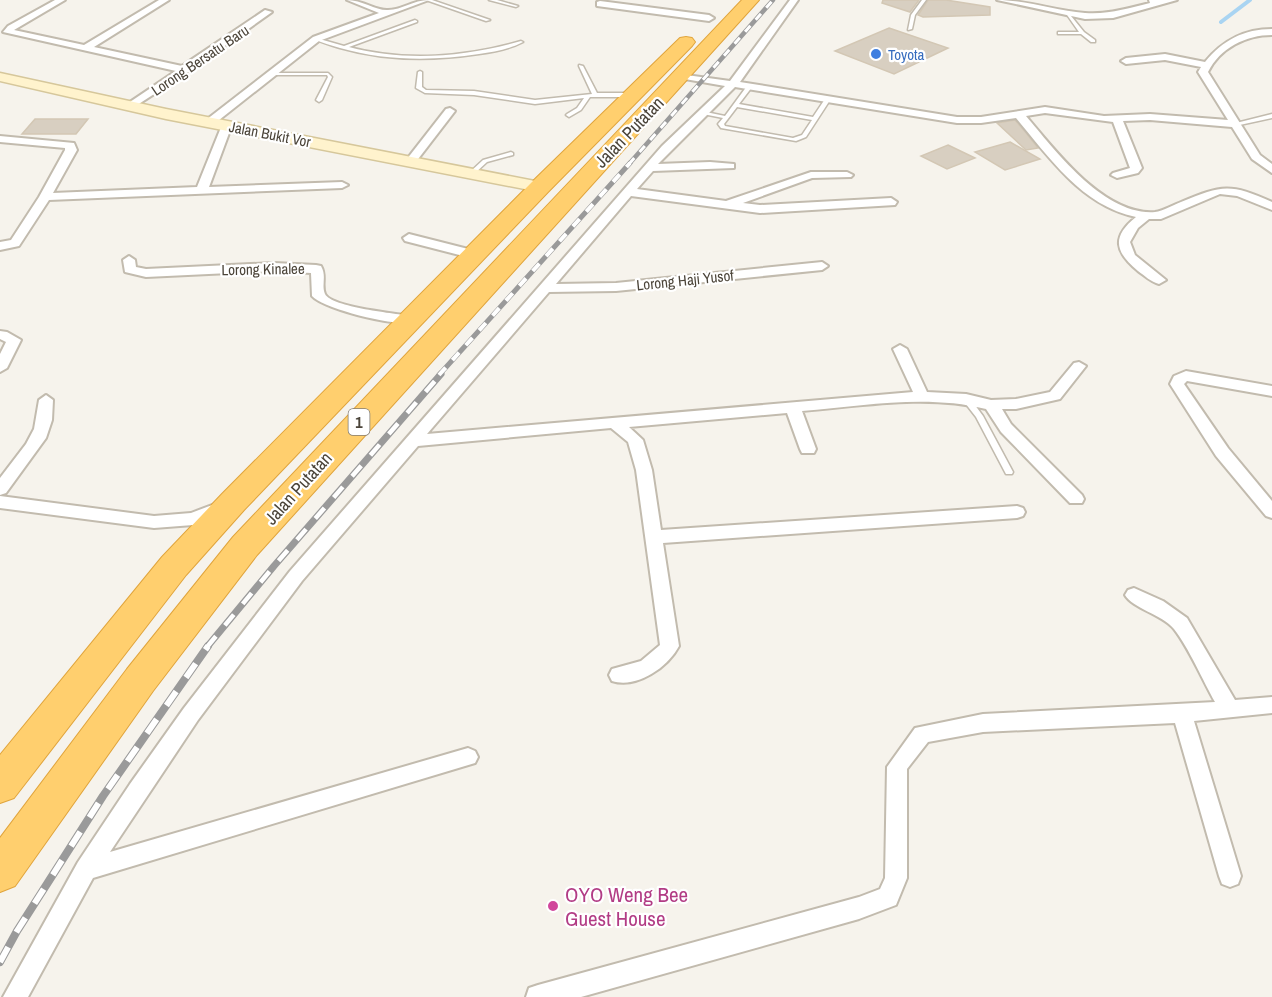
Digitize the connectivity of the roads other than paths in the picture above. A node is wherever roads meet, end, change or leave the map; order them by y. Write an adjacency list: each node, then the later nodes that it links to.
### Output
1 (61, 0): 30 (street)
2 (165, 0): 30 (street)
3 (351, 0): 19 (street)
4 (427, 0): 19 (street); 20 (lane)
5 (491, 0): 14 (lane)
6 (664, 0): 16 (street)
7 (752, 0): 31 (highway, Jalan Putatan / 1)
8 (794, 0): 39 (street)
9 (924, 0): 22 (lane)
10 (1001, 0): 18 (street)
11 (1173, 0): 12 (street)
12 (1154, 2): 18 (street)
13 (600, 4): 16 (street)
14 (516, 6)
15 (718, 9): 16 (street); 31 (highway, Jalan Putatan / 1)
16 (656, 11)
17 (267, 12): 35 (street, Lorong Bersatu Baru)
18 (1067, 12): 25 (lane)
19 (386, 13): 26 (street)
20 (488, 20)
21 (415, 21): 29 (lane)
22 (910, 29)
23 (1272, 32): 33 (street)
24 (1060, 33): 25 (lane)
25 (1082, 33): 27 (lane)
26 (316, 39): 29 (lane); 37 (street)
27 (1093, 41)
28 (521, 42): 29 (lane)
29 (344, 47)
30 (86, 48): 35 (street)
31 (688, 60): 39 (street); 41 (highway, Jalan Putatan / 1); 69 (highway, Jalan Putatan / 1)
32 (1126, 61): 33 (street)
33 (1206, 65): 55 (street)
34 (581, 66): 40 (lane)
35 (185, 70): 45 (street, Lorong Bersatu Baru)
36 (420, 72): 40 (lane)
37 (269, 74): 42 (lane); 54 (street)
38 (0, 77): 45 (street, Jalan Bukit Vor)
39 (741, 85): 43 (street); 44 (lane); 47 (street)
40 (592, 95): 41 (lane); 49 (lane)
41 (633, 95): 69 (highway, Jalan Putatan / 1)
42 (319, 100)
43 (827, 100): 48 (street); 52 (lane)
44 (735, 105): 51 (lane); 52 (lane)
45 (132, 106): 54 (street, Jalan Bukit Vor)
46 (450, 111): 59 (street)
47 (701, 113): 51 (lane); 61 (street)
48 (1018, 115): 53 (street); 74 (street)
49 (569, 116)
50 (1272, 116): 55 (lane)
51 (724, 117): 52 (lane)
52 (814, 119)
53 (1117, 119): 55 (street); 65 (street)
54 (210, 122): 56 (street, Jalan Bukit Vor)
55 (1235, 124): 62 (street)
56 (227, 125): 59 (street, Jalan Bukit Vor); 67 (street)
57 (0, 139): 70 (street)
58 (511, 154): 63 (lane)
59 (411, 161): 63 (street, Jalan Bukit Vor)
60 (730, 166): 61 (street)
61 (650, 167): 68 (street)
62 (1272, 170)
63 (472, 173): 69 (street, Jalan Bukit Vor)
64 (847, 175): 72 (street)
65 (1117, 175)
66 (342, 185): 67 (street)
67 (202, 190): 70 (street)
68 (629, 192): 72 (street); 81 (street)
69 (546, 194): 77 (highway, Jalan Putatan / 1); 109 (highway, Jalan Putatan / 1)
70 (45, 197): 76 (street)
71 (891, 202): 72 (street)
72 (723, 206)
73 (1272, 206): 74 (street)
74 (1146, 216): 80 (street)
75 (409, 238): 77 (street)
76 (0, 246)
77 (475, 255): 82 (highway, Jalan Putatan / 1)
78 (129, 260): 82 (street, Lorong Kinalee)
79 (822, 266): 81 (street, Lorong Haji Yusof)
80 (1159, 280)
81 (547, 288): 94 (street)
82 (412, 320): 100 (highway, Jalan Putatan / 1)
83 (2, 335): 86 (street)
84 (900, 349): 88 (street)
85 (1078, 366): 91 (street)
86 (0, 368)
87 (1272, 391): 102 (street)
88 (922, 396): 89 (street); 92 (street)
89 (966, 399): 91 (street); 96 (lane)
90 (46, 400): 97 (street)
91 (991, 405): 98 (street)
92 (793, 407): 93 (street); 95 (street)
93 (614, 423): 94 (street); 104 (street)
94 (412, 441): 115 (street)
95 (808, 449)
96 (1009, 472)
97 (0, 489)
98 (1076, 499)
99 (0, 502): 103 (street)
100 (233, 502): 103 (street); 105 (highway, Jalan Putatan / 1)
101 (1017, 512): 104 (street)
102 (1272, 512)
103 (154, 522): 105 (street)
104 (653, 537): 108 (street)
105 (174, 566): 107 (highway, Jalan Putatan / 1)
106 (1134, 595): 111 (street)
107 (92, 667): 109 (highway); 114 (highway, Jalan Putatan / 1)
108 (619, 675)
109 (140, 680): 116 (highway, Jalan Putatan / 1)
110 (1272, 705): 111 (street)
111 (1230, 710): 112 (street)
112 (1182, 714): 117 (street); 119 (street)
113 (468, 757): 115 (street)
114 (0, 786)
115 (86, 870): 118 (street)
116 (0, 872)
117 (1230, 876)
118 (15, 997)
119 (538, 997)

